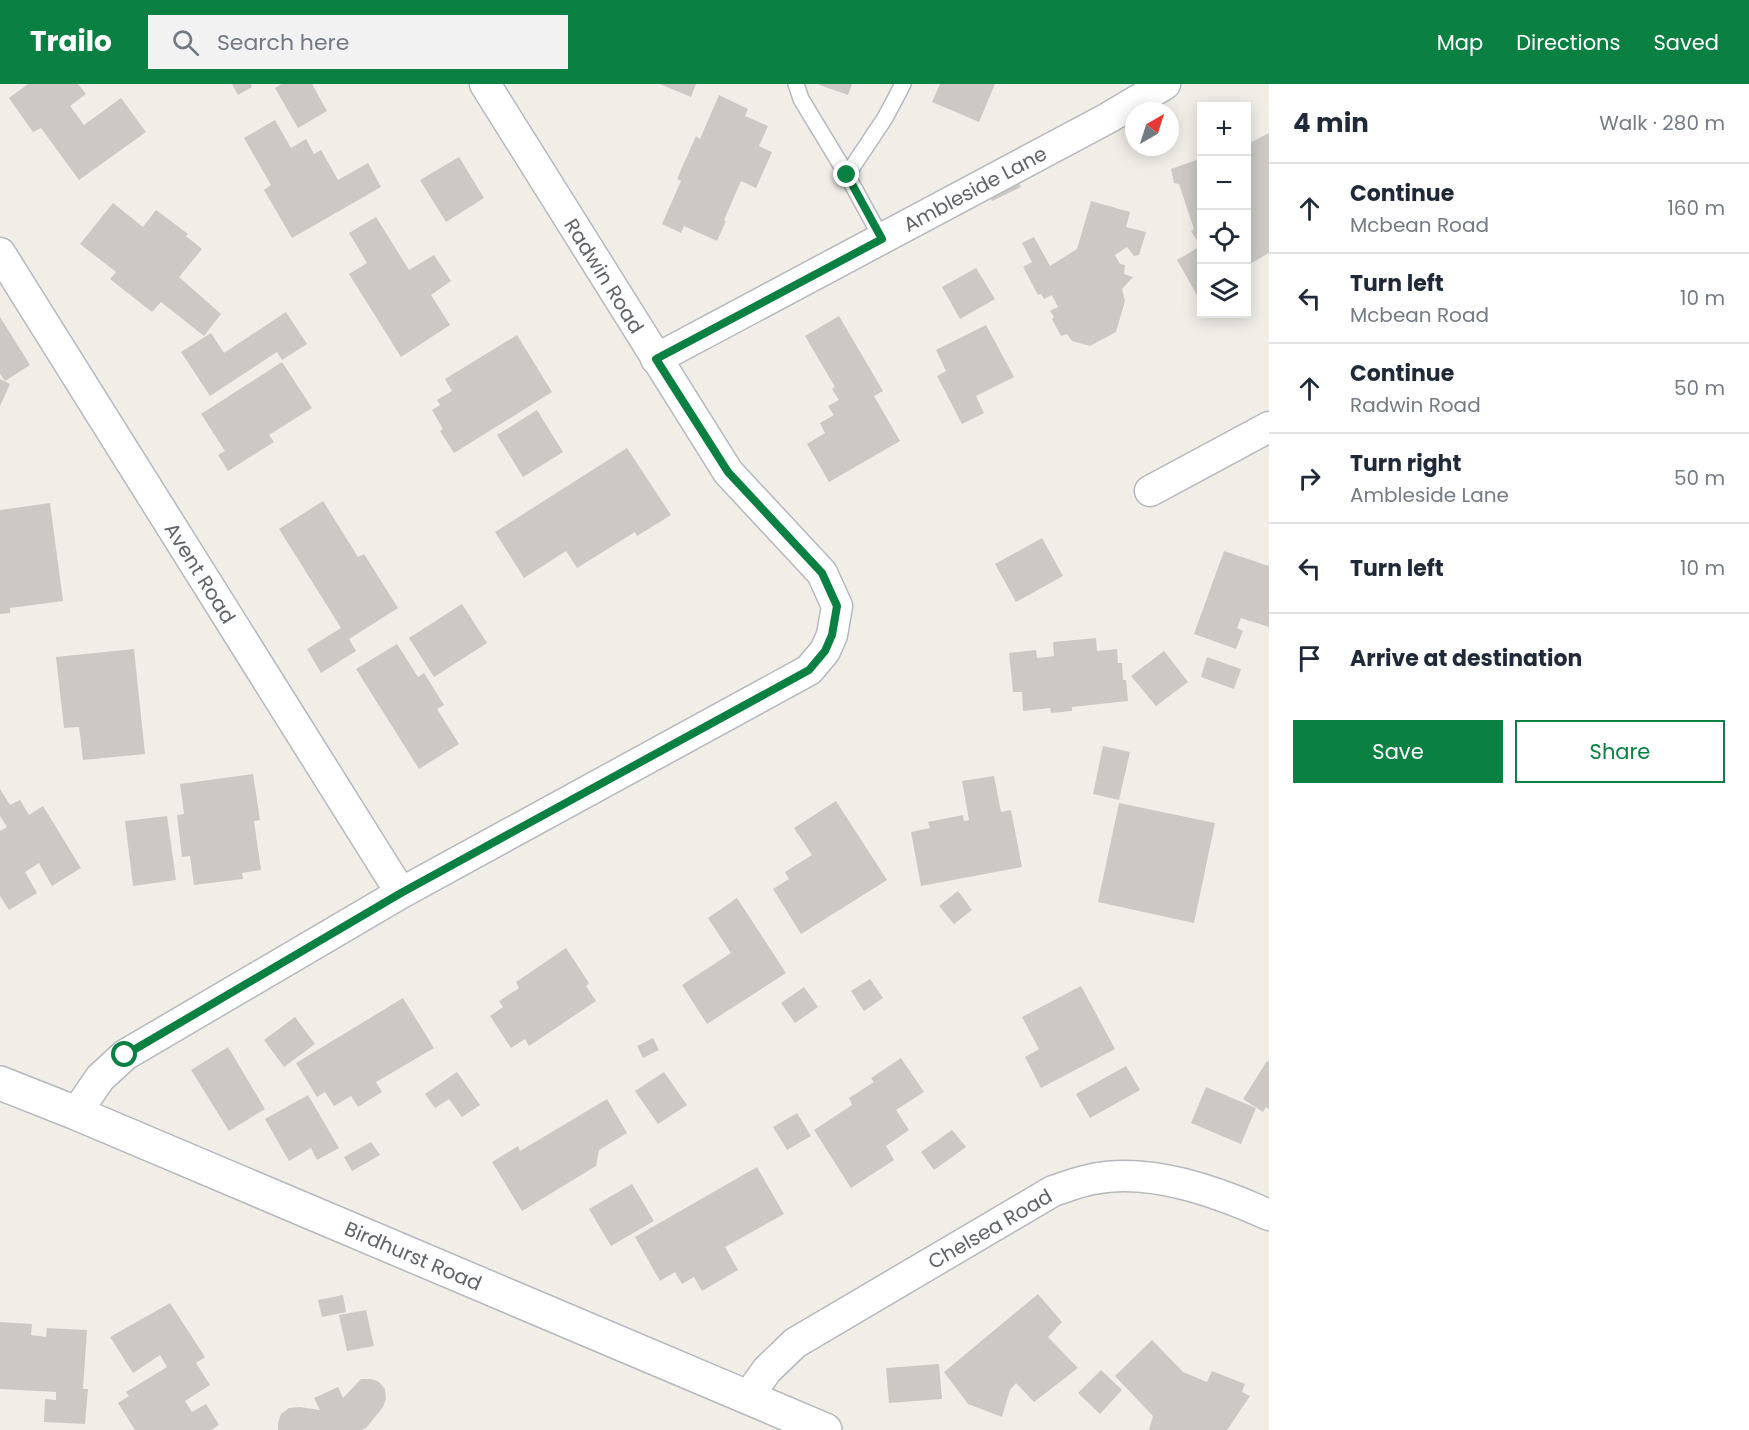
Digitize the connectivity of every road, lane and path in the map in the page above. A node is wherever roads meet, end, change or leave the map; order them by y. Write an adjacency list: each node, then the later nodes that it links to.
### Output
1 (485, 84): 8 (street, Radwin Road)
2 (796, 84): 5 (lane)
3 (903, 84): 5 (lane)
4 (1165, 84): 6 (street, Ambleside Lane)
5 (847, 175): 6 (lane)
6 (882, 239): 8 (street, Ambleside Lane)
7 (0, 253): 11 (street, Avent Road)
8 (656, 359): 11 (street, Radwin Road)
9 (1269, 427): 10 (street)
10 (1150, 491)
11 (401, 893): 13 (street, Radwin Road)
12 (0, 1083): 13 (street, Birdhurst Road)
13 (76, 1113): 15 (street, Birdhurst Road)
14 (1269, 1215): 15 (street, Chelsea Road)
15 (747, 1398): 16 (street, Birdhurst Road)
16 (825, 1430)

